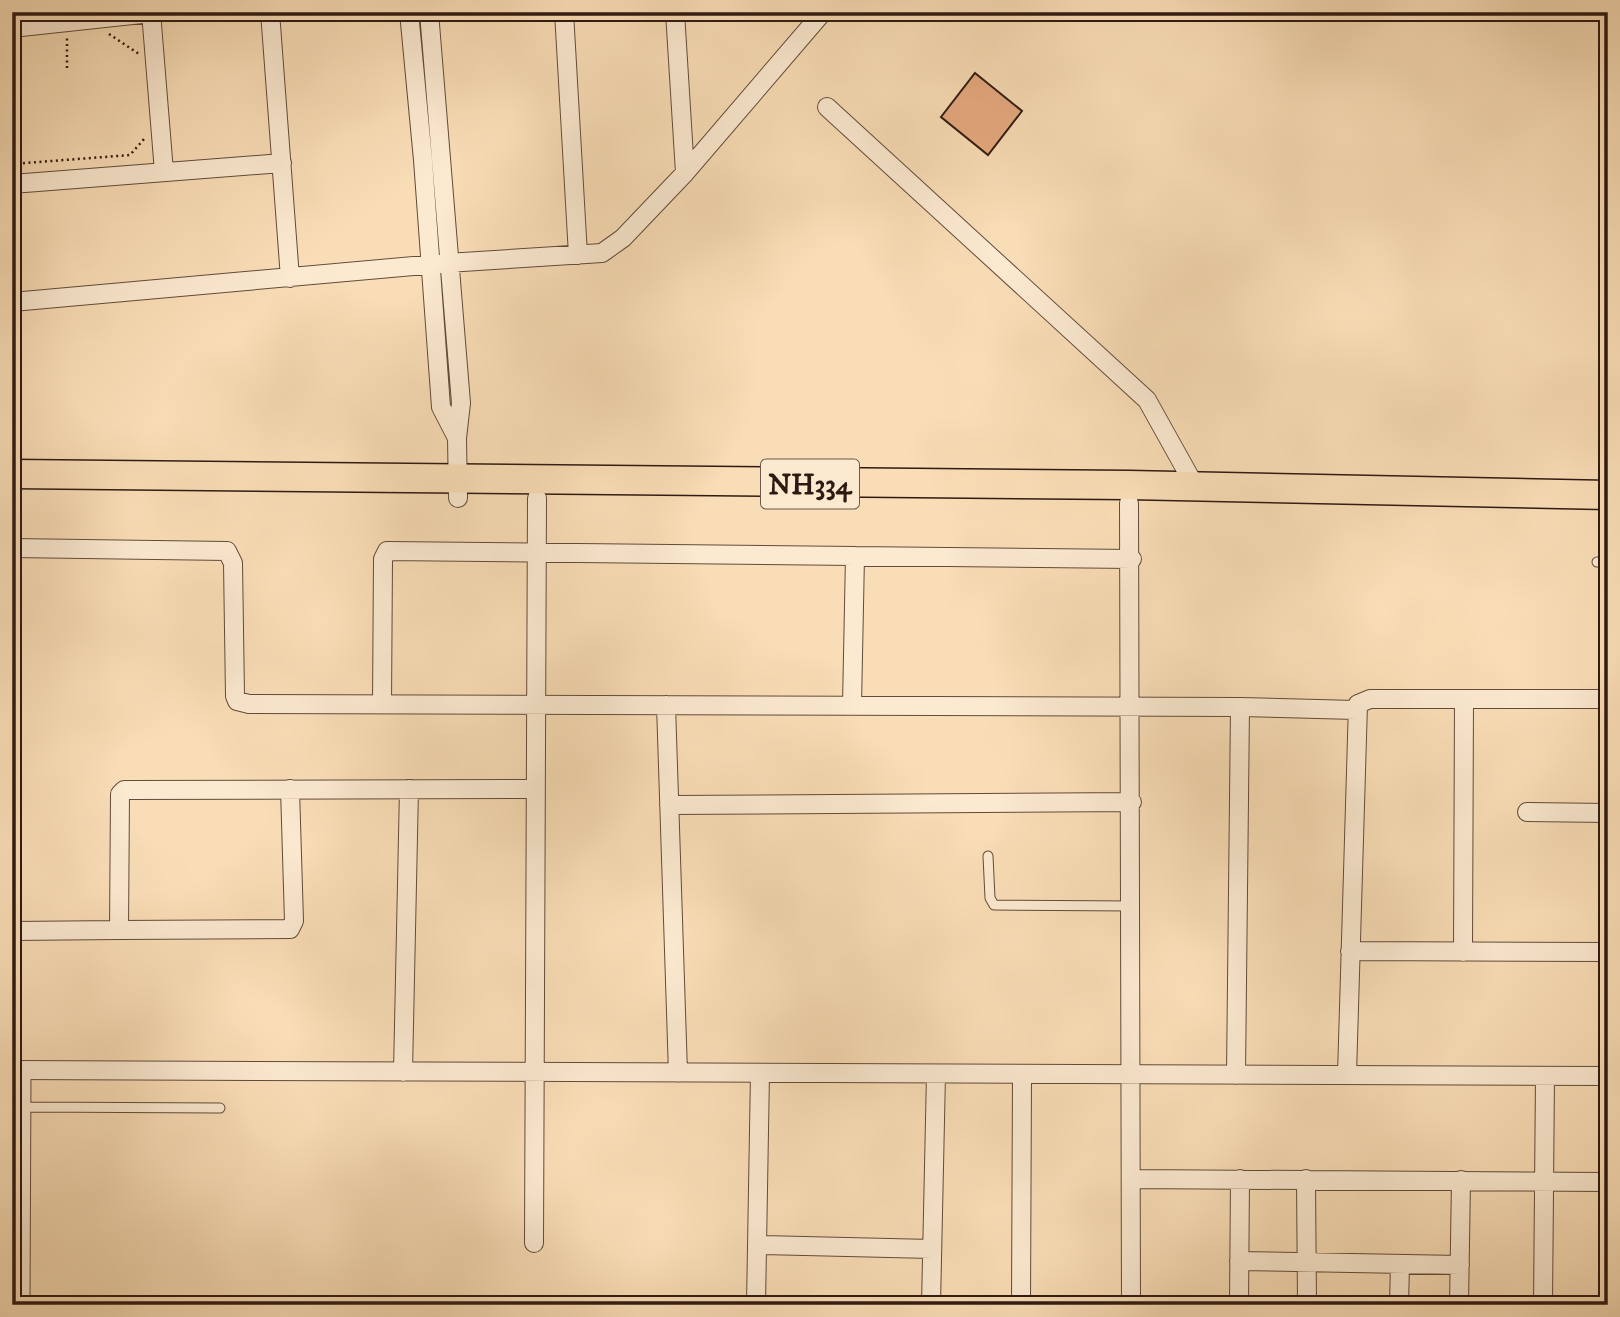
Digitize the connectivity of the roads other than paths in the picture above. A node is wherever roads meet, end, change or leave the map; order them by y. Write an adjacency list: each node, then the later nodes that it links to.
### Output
1 (270, 12): 10 (street)
2 (409, 12): 15 (street)
3 (429, 12): 15 (street)
4 (564, 12): 14 (street)
5 (675, 12): 12 (street)
6 (823, 12): 12 (street)
7 (151, 13): 8 (street); 11 (street)
8 (12, 28)
9 (827, 107): 19 (street)
10 (282, 163): 11 (street); 16 (street)
11 (164, 172): 13 (street)
12 (685, 173): 14 (street)
13 (12, 184)
14 (578, 255): 15 (street)
15 (439, 264): 16 (street); 20 (street)
16 (290, 278): 17 (street)
17 (12, 302)
18 (12, 474): 20 (highway, NH334)
19 (1196, 488): 20 (highway, NH334); 22 (highway, NH334)
20 (458, 489): 21 (highway, NH334); 23 (highway, NH334)
21 (12, 492)
22 (1608, 495)
23 (537, 498): 24 (highway, NH334); 27 (street)
24 (1129, 503): 25 (highway, NH334); 29 (street)
25 (1608, 512)
26 (12, 548): 32 (street)
27 (537, 552): 28 (street); 32 (street); 33 (street)
28 (855, 556): 29 (street); 35 (street)
29 (1132, 559): 36 (street)
30 (1464, 699): 31 (street); 38 (street); 51 (street)
31 (1608, 699)
32 (382, 704): 33 (street)
33 (536, 704): 34 (street); 41 (street)
34 (666, 705): 35 (street); 43 (street)
35 (852, 705): 36 (street)
36 (1131, 706): 37 (street); 42 (street)
37 (1240, 707): 38 (street); 61 (street)
38 (1356, 710): 50 (street)
39 (289, 789): 40 (street); 48 (street); 48 (street)
40 (409, 789): 41 (street); 54 (street)
41 (536, 789): 55 (street)
42 (1132, 802): 43 (street); 47 (street)
43 (669, 805): 56 (street)
44 (1527, 812): 45 (street)
45 (1608, 813)
46 (988, 856): 47 (lane)
47 (1132, 906): 60 (street)
48 (119, 930): 49 (street)
49 (12, 931)
50 (1350, 951): 51 (street); 62 (street)
51 (1464, 952): 52 (street)
52 (1608, 952)
53 (19, 1070): 54 (street); 65 (lane)
54 (403, 1072): 55 (street)
55 (536, 1073): 56 (street); 73 (street)
56 (678, 1073): 57 (street)
57 (760, 1073): 58 (street); 74 (street)
58 (936, 1074): 59 (street); 75 (street)
59 (1022, 1075): 60 (street); 83 (street)
60 (1132, 1075): 61 (street); 67 (street)
61 (1236, 1075): 62 (street)
62 (1347, 1075): 63 (street)
63 (1545, 1076): 64 (street); 71 (street)
64 (1608, 1076)
65 (26, 1107): 66 (lane); 80 (lane)
66 (220, 1108)
67 (1132, 1179): 68 (street); 84 (street)
68 (1240, 1179): 69 (street); 76 (street)
69 (1306, 1179): 70 (street); 77 (street)
70 (1461, 1180): 71 (street); 79 (street)
71 (1543, 1181): 72 (street); 89 (street)
72 (1608, 1182)
73 (534, 1243)
74 (757, 1245): 75 (street); 81 (street)
75 (932, 1249): 82 (street)
76 (1239, 1261): 77 (street); 85 (street)
77 (1307, 1262): 78 (street); 86 (street)
78 (1400, 1264): 79 (street); 87 (street)
79 (1460, 1265): 88 (street)
80 (25, 1305)
81 (756, 1305)
82 (931, 1305)
83 (1021, 1305)
84 (1132, 1305)
85 (1239, 1305)
86 (1307, 1305)
87 (1399, 1305)
88 (1459, 1305)
89 (1543, 1305)

